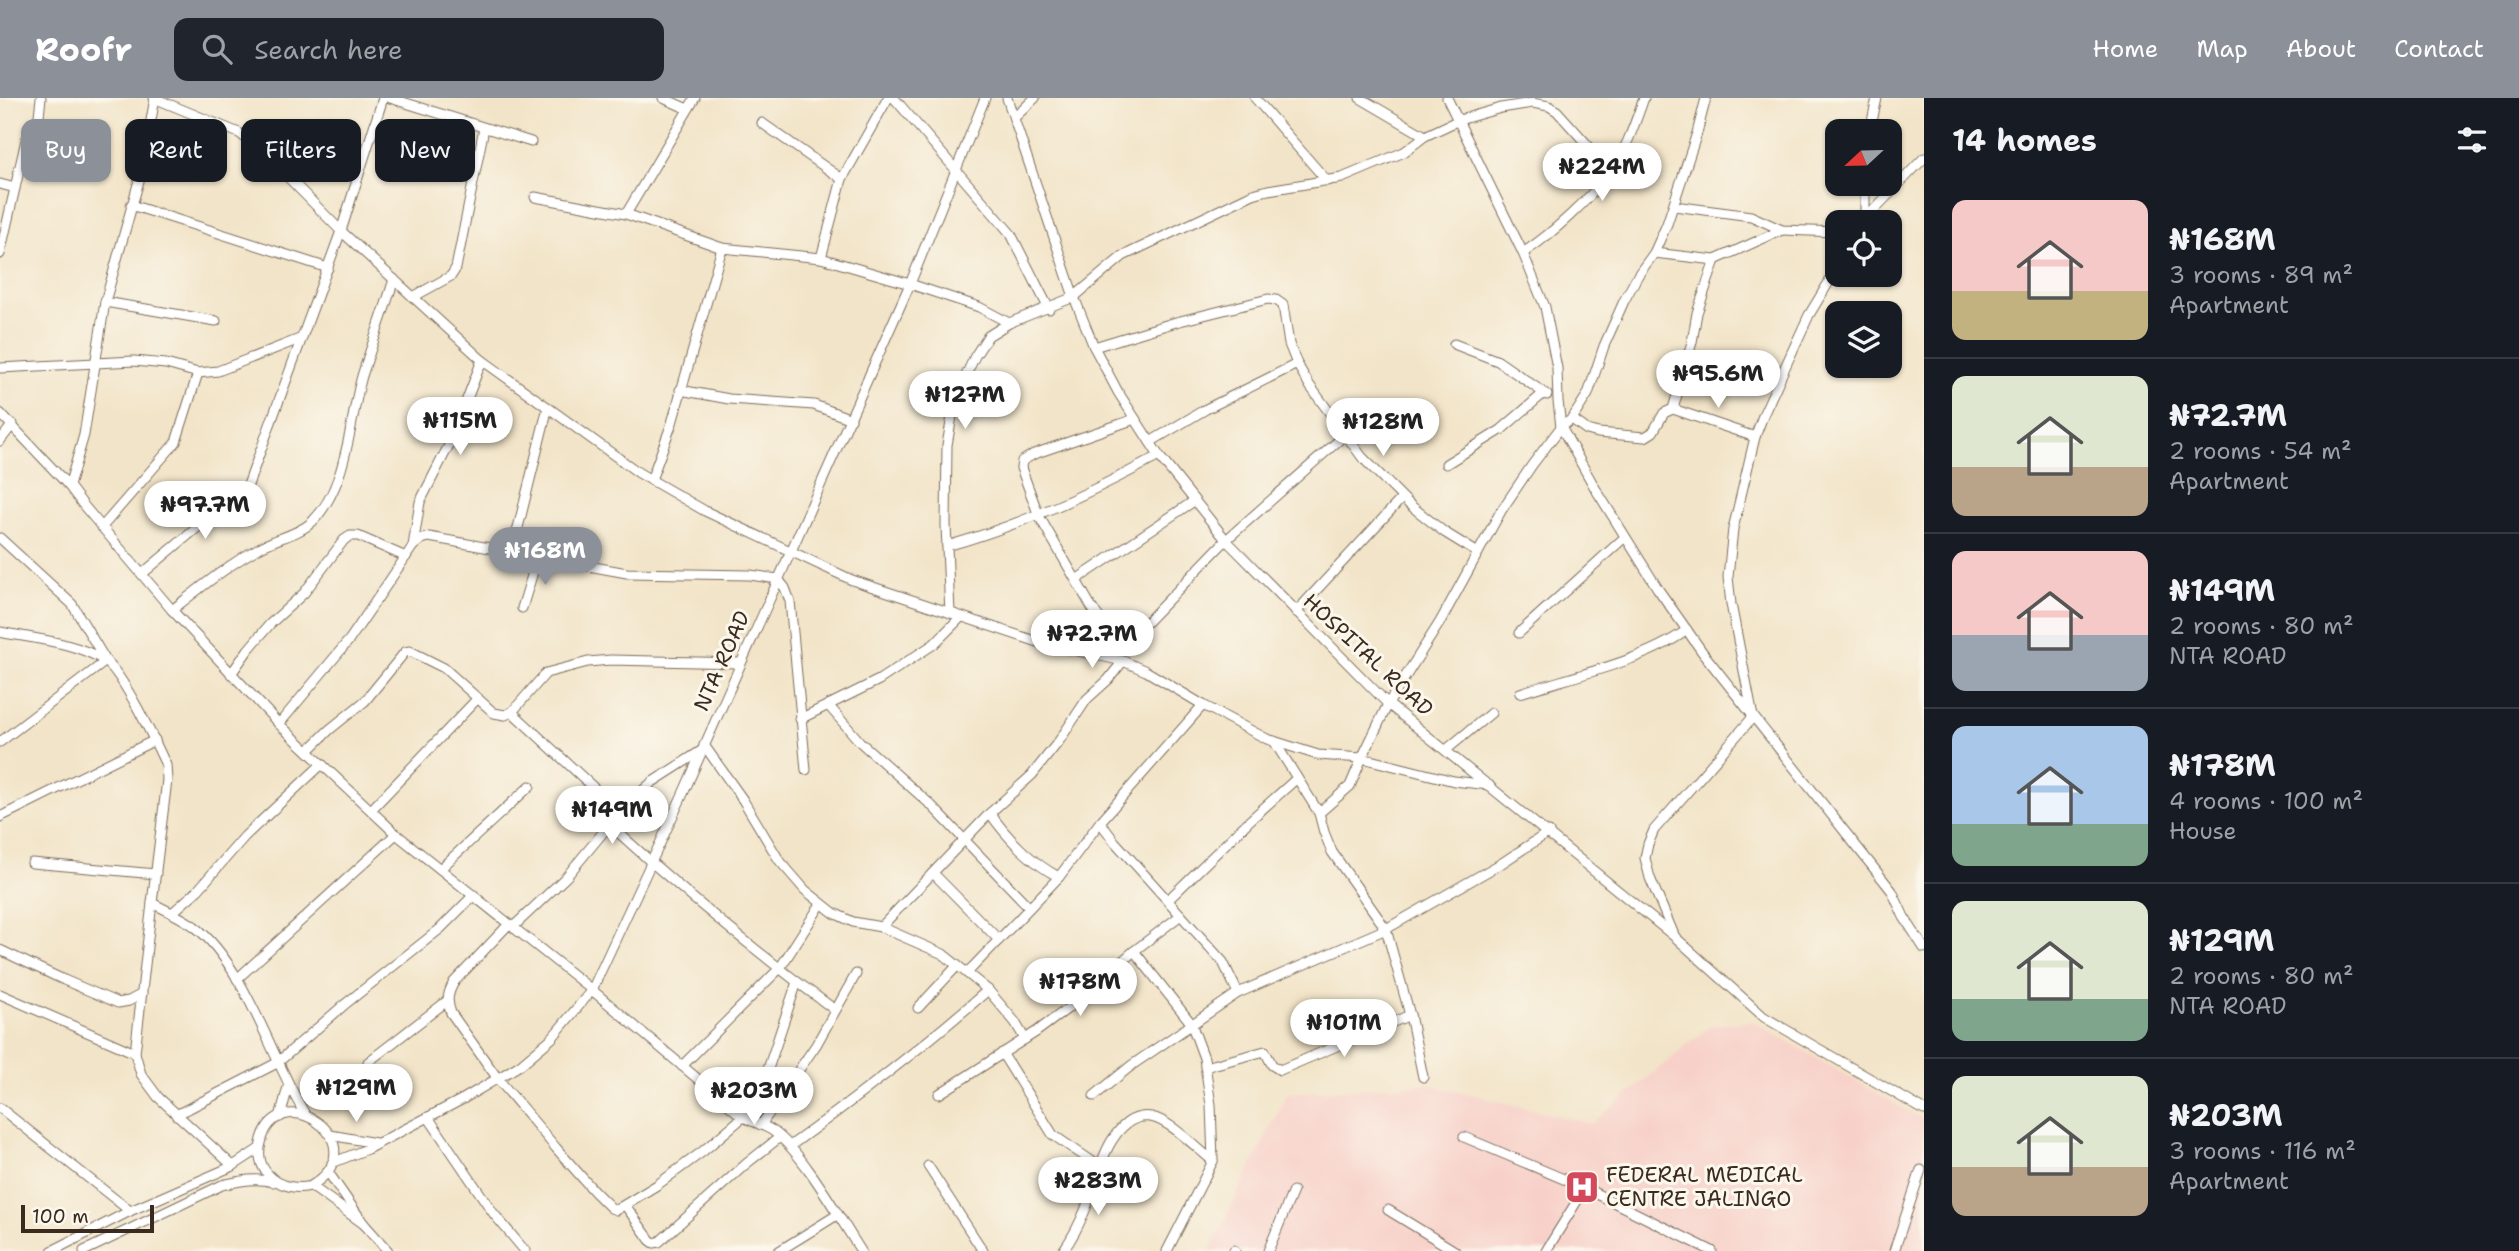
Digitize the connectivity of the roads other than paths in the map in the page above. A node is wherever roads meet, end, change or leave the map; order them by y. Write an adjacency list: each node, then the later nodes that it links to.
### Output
1 (41, 98): 33 (street)
2 (155, 98): 35 (street); 40 (street)
3 (383, 98): 40 (street)
4 (390, 98): 24 (street)
5 (663, 98): 19 (street)
6 (695, 98): 19 (street)
7 (888, 98): 30 (street)
8 (894, 98): 28 (street)
9 (985, 98): 28 (street, NTA ROAD)
10 (1007, 98): 20 (street, HOSPITAL ROAD)
11 (1035, 98): 20 (street)
12 (1255, 98): 31 (street)
13 (1360, 98): 25 (street)
14 (1447, 98): 22 (street)
15 (1644, 98): 29 (street)
16 (1706, 98): 36 (street)
17 (1877, 98): 21 (street)
18 (1531, 101): 22 (street); 29 (street)
19 (688, 109): 38 (street)
20 (1014, 118): 53 (street, HOSPITAL ROAD)
21 (1873, 119)
22 (1459, 120): 25 (street); 43 (street)
23 (762, 123): 30 (street)
24 (484, 128): 26 (street); 52 (street)
25 (1425, 136): 31 (street)
26 (531, 142)
27 (1924, 158): 37 (street)
28 (956, 172): 50 (street, NTA ROAD); 55 (street)
29 (1611, 172): 43 (street)
30 (842, 179): 46 (street)
31 (1327, 181): 53 (street)
32 (0, 184): 33 (street)
33 (15, 188): 45 (street)
34 (534, 197): 38 (street)
35 (131, 205): 48 (street); 54 (street)
36 (1674, 206): 39 (street); 44 (street)
37 (1873, 210)
38 (626, 214): 42 (street)
39 (1782, 230): 41 (street); 47 (street)
40 (341, 231): 48 (street); 49 (street)
41 (1825, 232)
42 (722, 248): 46 (street); 66 (street)
43 (1523, 253): 68 (street)
44 (1654, 253): 47 (street); 74 (street)
45 (0, 254)
46 (821, 258): 50 (street)
47 (1715, 260): 70 (street)
48 (328, 268): 58 (street)
49 (394, 279): 52 (street); 103 (street)
50 (911, 284): 57 (street); 72 (street, NTA ROAD)
51 (1826, 287): 78 (street)
52 (413, 297): 61 (street)
53 (1074, 297): 55 (street); 60 (street, HOSPITAL ROAD)
54 (105, 302): 56 (street); 63 (street)
55 (1049, 309): 57 (street)
56 (216, 321)
57 (1009, 323): 93 (street)
58 (302, 338): 65 (street); 99 (street)
59 (1454, 344): 67 (street)
60 (1094, 347): 62 (street); 73 (street, HOSPITAL ROAD)
61 (482, 360): 69 (street); 92 (street)
62 (1297, 364): 77 (street); 80 (street)
63 (95, 365): 64 (street); 65 (street); 84 (street)
64 (0, 368)
65 (198, 373): 88 (street)
66 (680, 390): 72 (street); 83 (street)
67 (1544, 393): 68 (street); 82 (street)
68 (1558, 401): 76 (street)
69 (548, 407): 83 (street); 95 (street)
70 (1673, 409): 74 (street); 78 (street)
71 (0, 413): 75 (street)
72 (851, 419): 94 (street, NTA ROAD)
73 (1135, 419): 80 (street, HOSPITAL ROAD); 87 (street)
74 (1572, 419): 76 (street)
75 (13, 424): 79 (street); 84 (street)
76 (1561, 427): 89 (street); 96 (street)
77 (1346, 434): 85 (street); 91 (street)
78 (1755, 437): 123 (street)
79 (0, 441)
80 (1150, 442): 81 (street, HOSPITAL ROAD)
81 (1159, 456): 86 (street, HOSPITAL ROAD); 87 (street)
82 (1446, 464)
83 (651, 480): 94 (street)
84 (69, 486): 88 (street)
85 (1402, 498): 96 (street); 104 (street)
86 (1194, 501): 91 (street, HOSPITAL ROAD); 101 (street)
87 (1039, 516): 93 (street); 101 (street)
88 (102, 527): 99 (street)
89 (1625, 537): 107 (street); 109 (street)
90 (0, 538): 112 (street)
91 (1226, 540): 104 (street, HOSPITAL ROAD); 110 (street)
92 (413, 546): 95 (street); 98 (street)
93 (947, 546): 105 (street)
94 (790, 551): 100 (street, NTA ROAD); 105 (street)
95 (512, 552): 97 (street)
96 (1478, 552): 118 (street)
97 (538, 556): 100 (street); 102 (street)
98 (406, 557): 115 (street); 125 (street)
99 (142, 574): 103 (street)
100 (778, 579): 114 (street, NTA ROAD); 124 (street)
101 (1076, 580): 110 (street)
102 (523, 608)
103 (172, 610): 115 (street)
104 (1296, 612): 118 (street, HOSPITAL ROAD)
105 (950, 613): 106 (street)
106 (961, 617): 111 (street); 119 (street)
107 (1687, 630): 116 (street); 123 (street)
108 (0, 632): 112 (street)
109 (1519, 633)
110 (1122, 648): 111 (street)
111 (1112, 659): 113 (street)
112 (106, 662): 126 (street); 128 (street)
113 (1123, 662): 120 (street); 140 (street)
114 (741, 663): 121 (street); 129 (street, NTA ROAD)
115 (231, 674): 125 (street)
116 (1520, 693)
117 (478, 698): 121 (street); 131 (street); 138 (street)
118 (1388, 704): 130 (street, HOSPITAL ROAD); 132 (street)
119 (828, 705): 124 (street); 147 (street)
120 (1203, 705): 127 (street); 143 (street)
121 (512, 712): 139 (street)
122 (1491, 713): 130 (street)
123 (1753, 717): 164 (street); 166 (street)
124 (800, 719): 134 (street)
125 (279, 724): 131 (street)
126 (155, 740): 142 (street); 152 (street)
127 (1274, 741): 132 (street); 135 (street)
128 (0, 742)
129 (702, 748): 139 (street); 149 (street, NTA ROAD); 157 (street)
130 (1446, 750): 136 (street, HOSPITAL ROAD)
131 (308, 751): 133 (street)
132 (1362, 758): 136 (street); 141 (street)
133 (321, 764): 138 (street); 159 (street)
134 (806, 770)
135 (1296, 779): 141 (street); 155 (street)
136 (1491, 785): 145 (street, HOSPITAL ROAD)
137 (530, 786): 150 (street)
138 (371, 810): 146 (street)
139 (620, 812): 144 (street)
140 (989, 813): 147 (street); 153 (street)
141 (1320, 813): 163 (street)
142 (0, 817)
143 (1100, 822): 153 (street); 155 (street)
144 (610, 825): 149 (street); 161 (street)
145 (1549, 832): 163 (street); 164 (street, HOSPITAL ROAD)
146 (396, 834): 150 (street); 173 (street)
147 (965, 839): 151 (street); 158 (street)
148 (32, 863): 152 (street)
149 (652, 863): 170 (street); 175 (street, NTA ROAD)
150 (440, 869): 154 (street)
151 (933, 873): 162 (street); 165 (street)
152 (156, 874): 156 (street)
153 (1059, 877): 158 (street)
154 (474, 895): 161 (street); 189 (street)
155 (1168, 900): 160 (street)
156 (152, 903): 159 (street); 179 (street)
157 (821, 904): 162 (street); 170 (street)
158 (1030, 908): 165 (street)
159 (172, 913): 173 (street)
160 (1181, 915): 168 (street); 177 (street)
161 (511, 926): 175 (street); 180 (street)
162 (881, 927): 169 (street)
163 (1385, 929): 177 (street); 183 (street)
164 (1675, 937): 198 (street, HOSPITAL ROAD)
165 (999, 940): 171 (street)
166 (1924, 948)
167 (0, 950): 179 (street)
168 (1134, 951): 184 (street); 185 (street)
169 (957, 966): 171 (street); 181 (street)
170 (779, 968): 174 (street); 190 (street)
171 (967, 973): 176 (street)
172 (856, 974): 182 (street)
173 (237, 979): 189 (street)
174 (797, 982): 182 (street); 203 (street)
175 (592, 990): 190 (street); 193 (street, NTA ROAD)
176 (988, 990): 185 (street); 209 (street)
177 (1238, 993): 184 (street)
178 (0, 994): 186 (street)
179 (142, 994): 186 (street)
180 (447, 1001): 188 (street); 193 (street)
181 (918, 1008)
182 (835, 1010): 204 (street)
183 (1410, 1015): 191 (street); 192 (street)
184 (1191, 1023): 191 (street); 196 (street)
185 (1026, 1039): 187 (street)
186 (135, 1053): 200 (street)
187 (1002, 1053): 195 (street); 214 (street)
188 (368, 1062)
189 (277, 1063): 194 (street); 200 (street)
190 (682, 1066): 203 (street)
191 (1205, 1067): 211 (street)
192 (1423, 1077)
193 (498, 1079): 202 (street, NTA ROAD); 221 (street)
194 (288, 1087): 199 (street); 201 (street)
195 (939, 1094)
196 (1094, 1096)
197 (0, 1108): 223 (street)
198 (1923, 1108)
199 (304, 1114): 201 (street); 205 (street)
200 (176, 1115): 212 (street)
201 (280, 1117): 210 (street)
202 (428, 1117): 208 (street, NTA ROAD); 229 (street)
203 (743, 1117): 204 (street); 221 (street)
204 (761, 1125): 206 (street)
205 (330, 1135): 208 (street); 215 (street)
206 (780, 1137): 209 (street); 221 (street)
207 (1464, 1137): 219 (street)
208 (376, 1143): 215 (street, NTA ROAD)
209 (790, 1146): 224 (street)
210 (260, 1149): 212 (street); 217 (street)
211 (1213, 1161): 214 (street); 234 (street)
212 (233, 1166): 223 (street)
213 (928, 1166): 232 (street)
214 (1099, 1166): 233 (street)
215 (330, 1168): 218 (street); 225 (street)
216 (1921, 1170): 239 (street)
217 (277, 1182): 218 (street); 227 (street)
218 (311, 1186): 225 (street)
219 (1585, 1188): 237 (street); 238 (street)
220 (1293, 1191): 235 (street)
221 (625, 1205)
222 (1388, 1210): 236 (street)
223 (130, 1212): 226 (street)
224 (837, 1215): 230 (street); 231 (street)
225 (364, 1224): 228 (street)
226 (52, 1251)
227 (84, 1251)
228 (388, 1251)
229 (526, 1251)
230 (779, 1251)
231 (861, 1251)
232 (983, 1251)
233 (1063, 1251)
234 (1167, 1251)
235 (1268, 1251)
236 (1455, 1251)
237 (1546, 1251)
238 (1712, 1251)
239 (1894, 1251)

